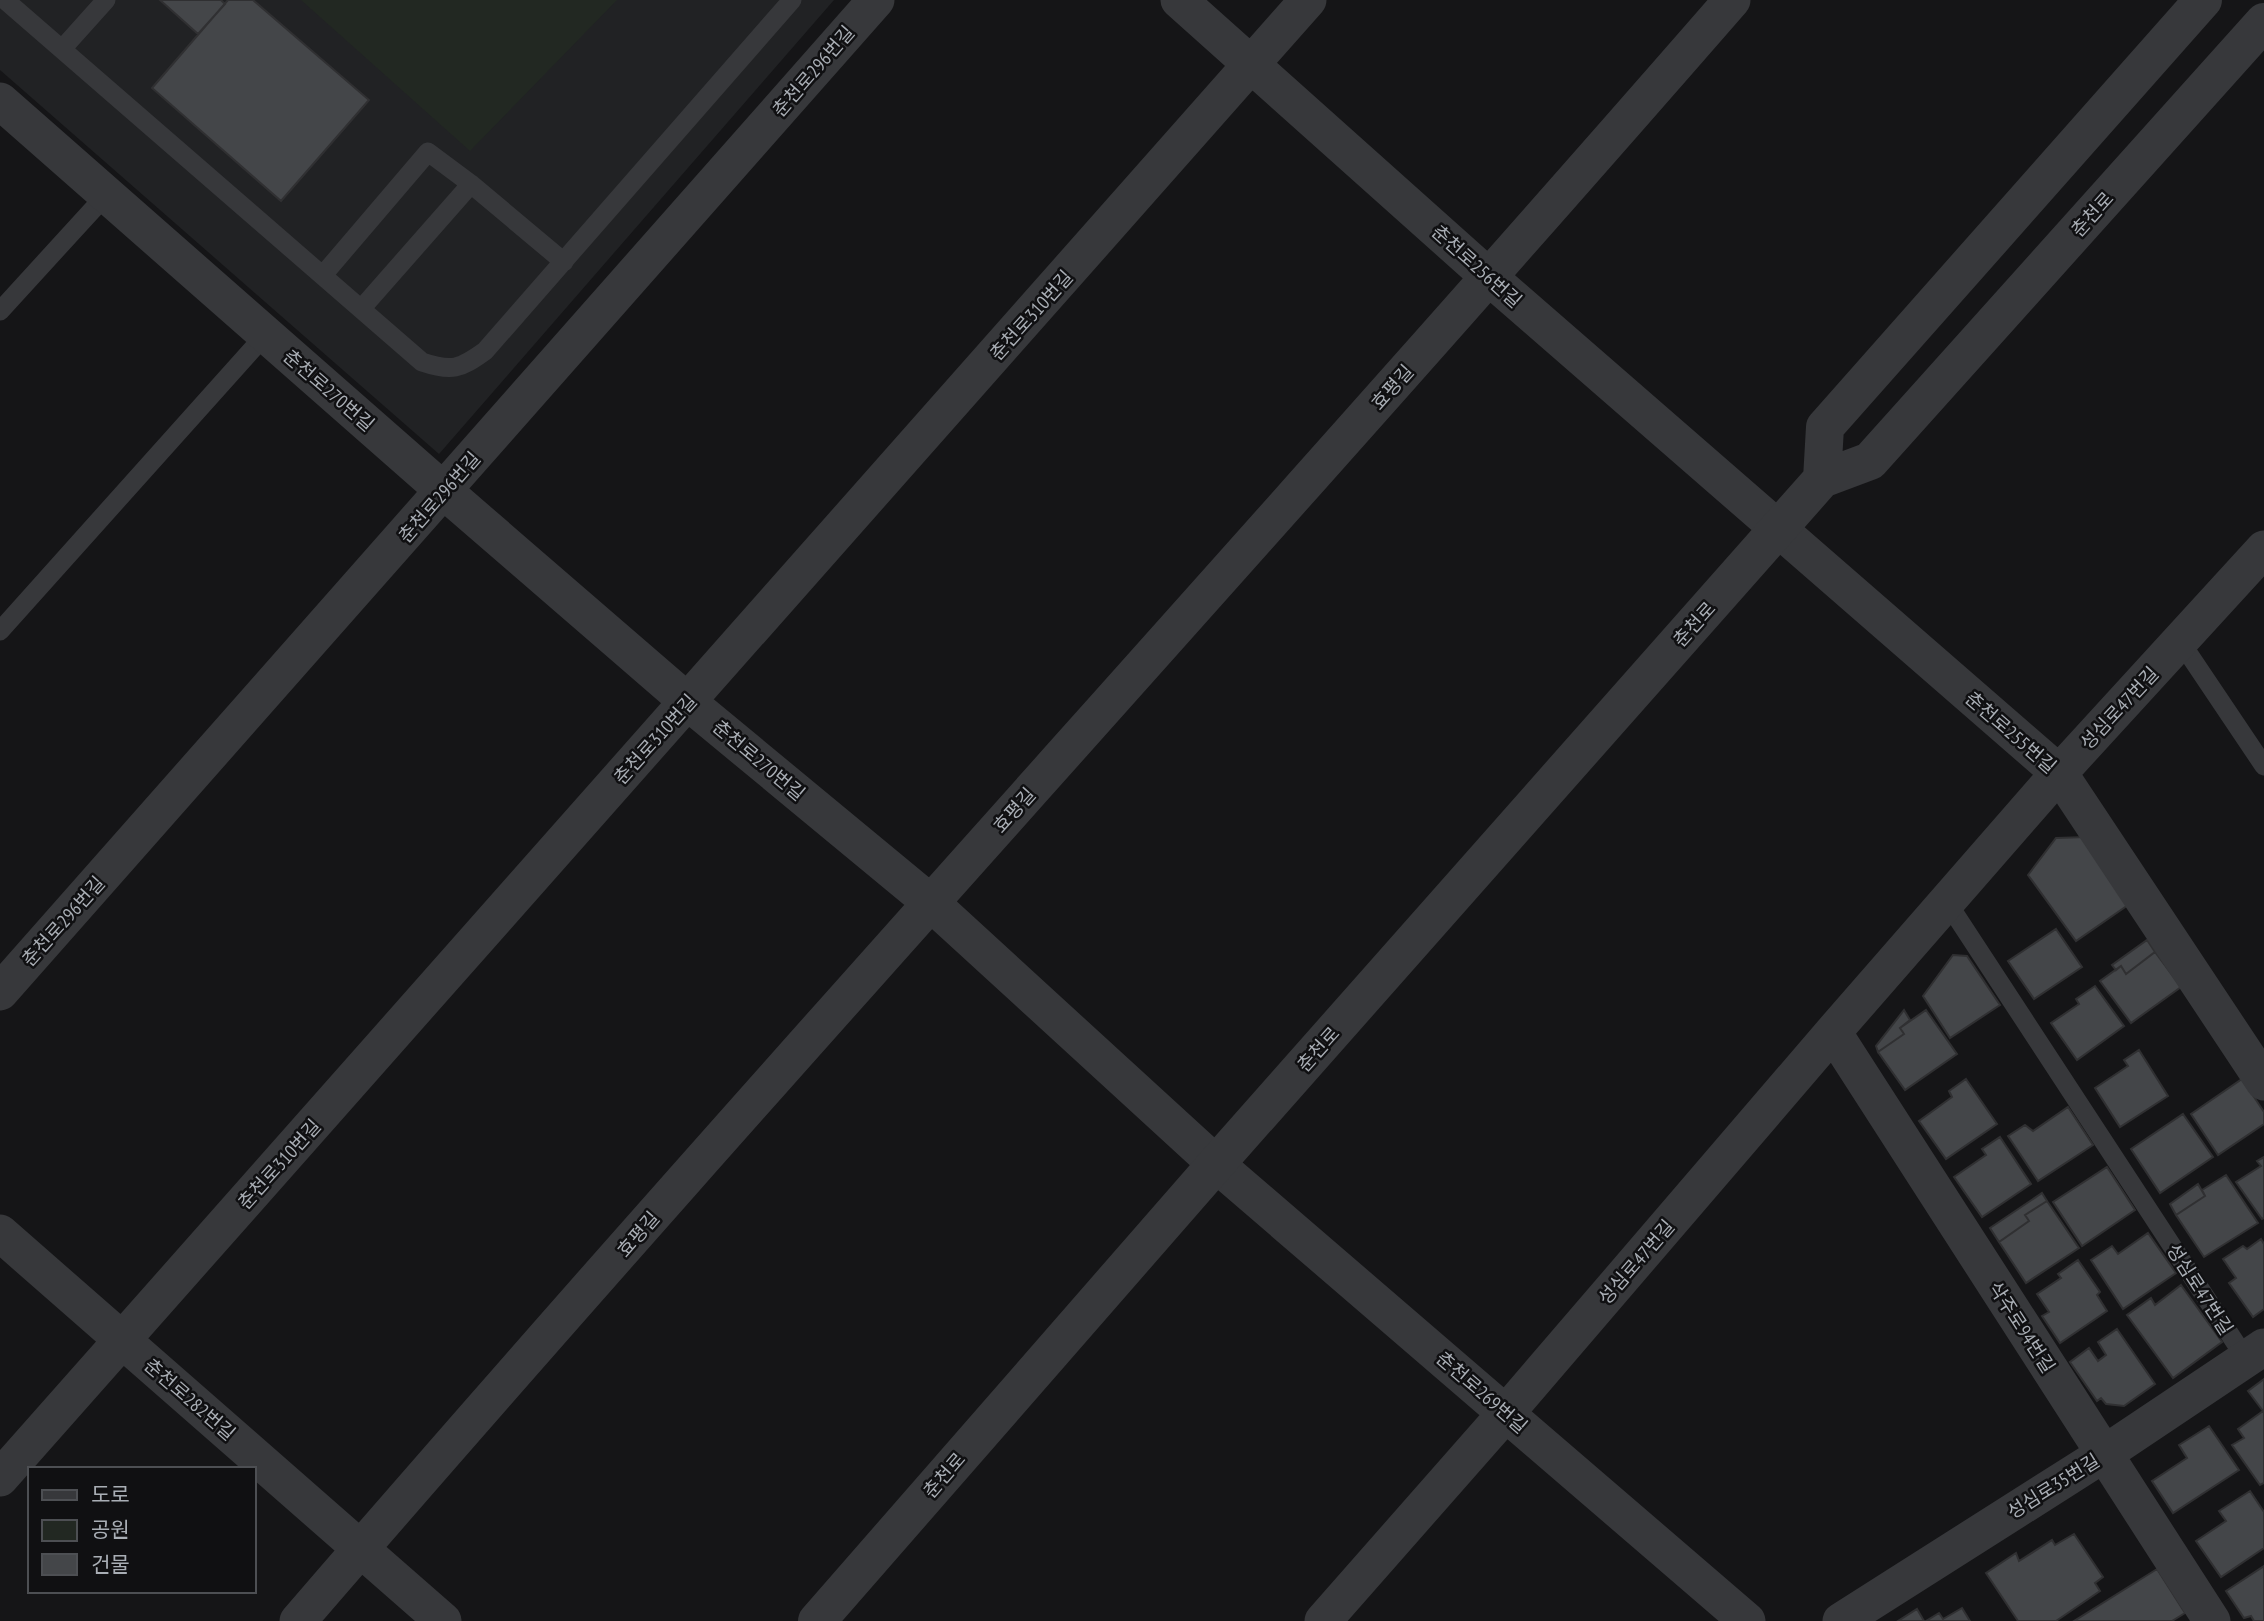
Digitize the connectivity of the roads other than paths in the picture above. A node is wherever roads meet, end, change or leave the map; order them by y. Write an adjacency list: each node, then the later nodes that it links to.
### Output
1 (5, 0): 10 (lane)
2 (106, 0): 10 (lane)
3 (792, 0): 15 (lane)
4 (876, 0): 22 (street, 춘천로296번길)
5 (1179, 0): 11 (street, 춘천로256번길)
6 (1308, 0): 11 (street, 춘천로310번길)
7 (1732, 0): 17 (street, 효평길)
8 (2203, 0): 21 (street)
9 (2264, 22): 21 (street, 춘천로)
10 (62, 49): 16 (lane)
11 (1252, 64): 17 (street, 춘천로256번길); 27 (street, 춘천로310번길)
12 (0, 101): 14 (street, 춘천로270번길)
13 (471, 184): 15 (lane); 16 (lane); 18 (lane)
14 (107, 194): 19 (lane); 20 (street, 춘천로270번길)
15 (564, 262): 18 (lane)
16 (323, 275): 18 (lane)
17 (1490, 278): 23 (street, 춘천로256번길); 31 (street, 효평길)
18 (361, 309)
19 (0, 311)
20 (266, 334): 22 (street, 춘천로270번길); 25 (lane, 춘천로270번길)
21 (1822, 479): 23 (street, 춘천로)
22 (444, 491): 27 (street, 춘천로270번길); 32 (street, 춘천로296번길)
23 (1777, 530): 29 (street, 춘천로255번길); 35 (street, 춘천로)
24 (2264, 549): 26 (street, 성심로47번길)
25 (0, 631)
26 (2180, 641): 28 (lane); 29 (street, 성심로47번길)
27 (688, 702): 31 (street, 춘천로270번길); 37 (street, 춘천로310번길)
28 (2264, 766)
29 (2059, 773): 30 (street, 성심로47번길); 34 (street, 춘천로255번길)
30 (1947, 902): 33 (street, 성심로47번길); 38 (lane, 성심로47번길)
31 (931, 903): 35 (street, 춘천로270번길); 42 (street, 효평길)
32 (0, 992)
33 (1833, 1032): 39 (street, 성심로47번길); 40 (street, 삭주로94번길)
34 (2264, 1082)
35 (1216, 1164): 39 (street, 춘천로269번길); 45 (street, 춘천로)
36 (0, 1233): 37 (street, 춘천로282번길)
37 (123, 1340): 41 (street, 춘천로310번길); 42 (street, 춘천로282번길)
38 (2255, 1353): 40 (street, 성심로35번길)
39 (1506, 1413): 46 (street, 성심로47번길); 47 (street, 춘천로269번길)
40 (2104, 1454): 48 (street, 성심로35번길); 49 (street, 삭주로94번길)
41 (0, 1478)
42 (361, 1549): 43 (street, 효평길); 44 (street, 춘천로282번길)
43 (298, 1621)
44 (443, 1621)
45 (817, 1621)
46 (1323, 1621)
47 (1747, 1621)
48 (1840, 1621)
49 (2213, 1621)

